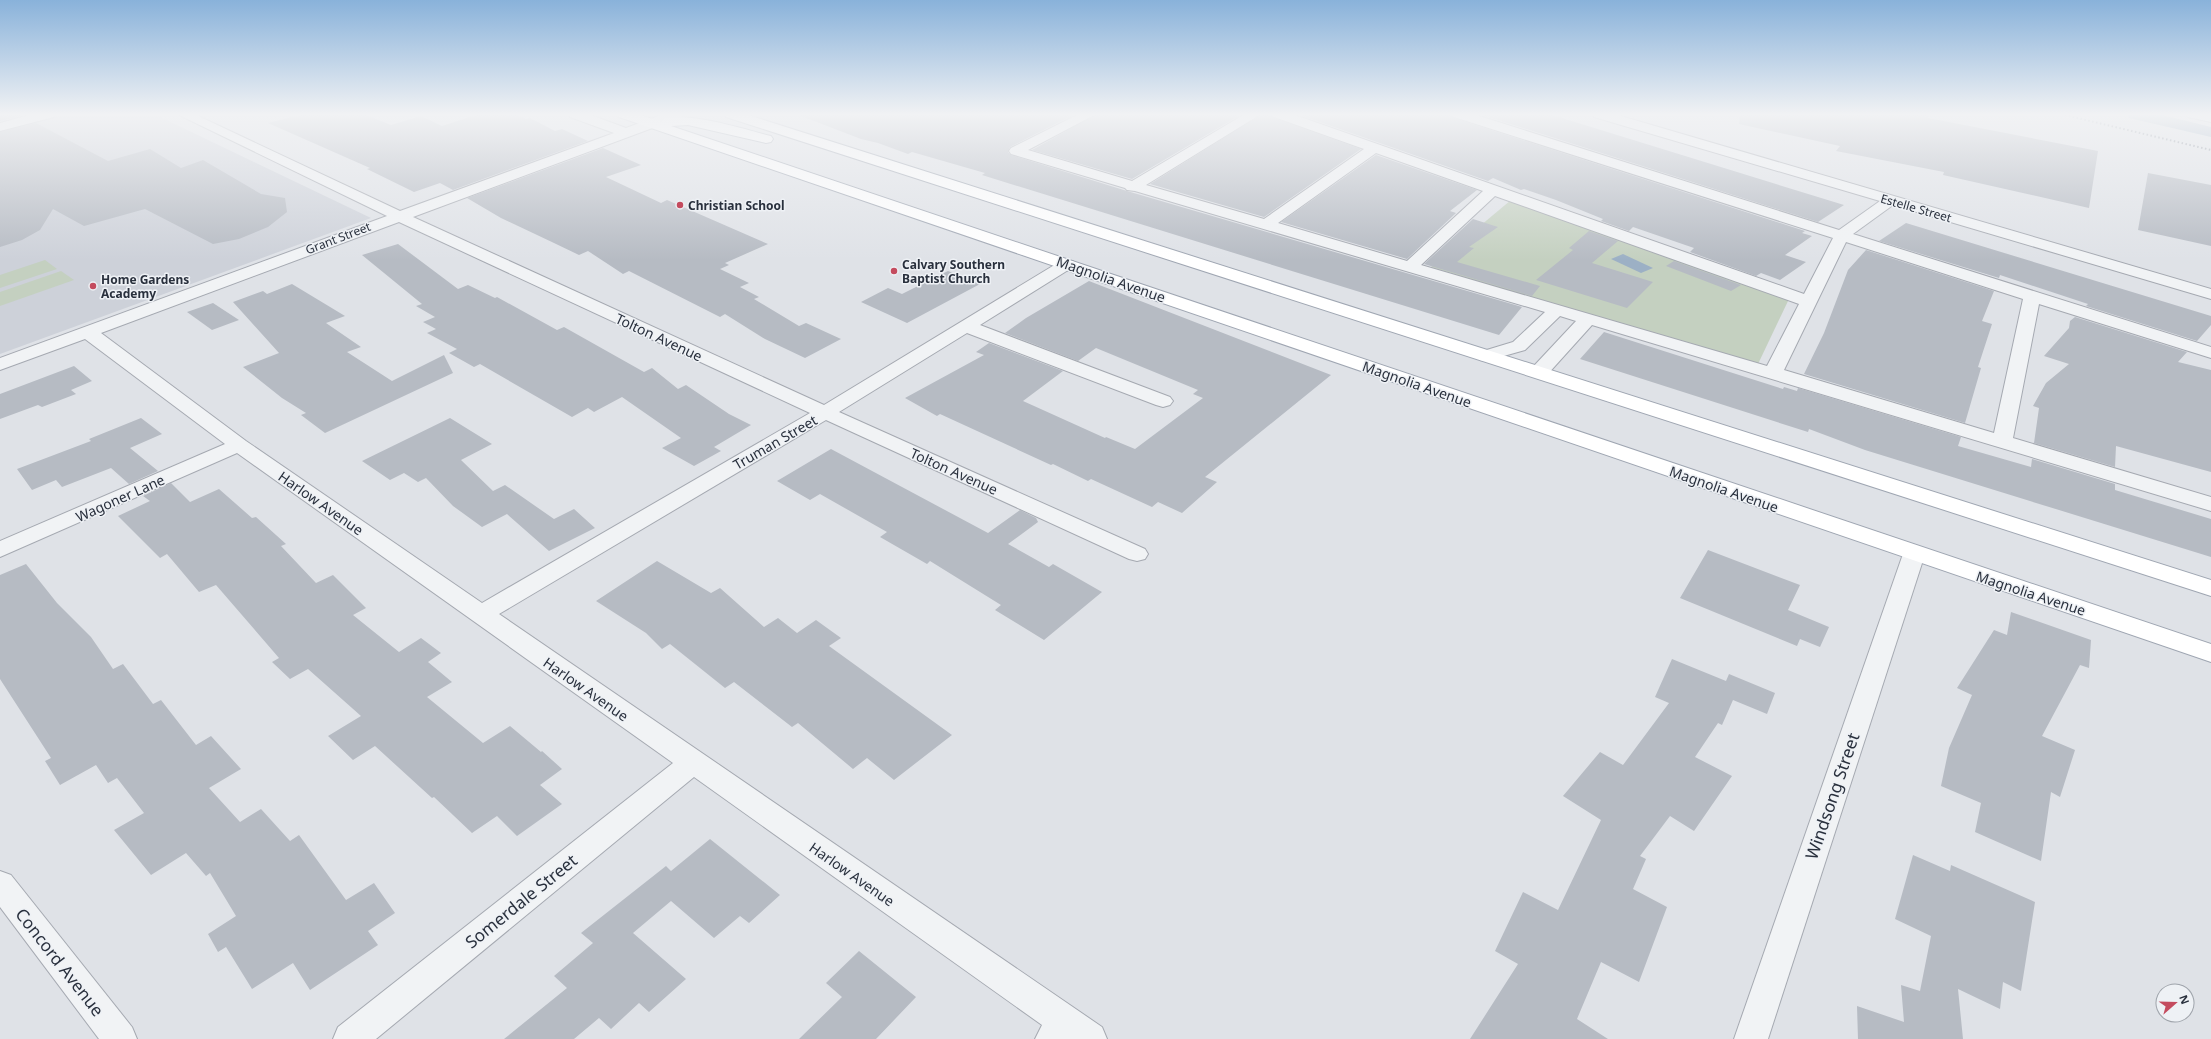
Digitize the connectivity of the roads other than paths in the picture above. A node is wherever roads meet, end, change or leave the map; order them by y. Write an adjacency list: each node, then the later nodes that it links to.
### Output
1 (285, 162): 16 (street, Tolton Avenue)
2 (545, 162): 16 (street, Grant Street)
3 (766, 162): 19 (main road, Magnolia Avenue)
4 (866, 162): 12 (main road)
5 (883, 162): 12 (main road)
6 (1053, 162): 13 (street)
7 (1173, 162): 13 (street)
8 (1353, 162): 17 (street)
9 (1415, 162): 14 (street)
10 (1612, 162): 18 (street)
11 (1764, 162): 15 (street, Estelle Street)
12 (928, 177): 29 (main road)
13 (1132, 187): 17 (street)
14 (1493, 190): 20 (street); 23 (street)
15 (1891, 200): 18 (street); 21 (street, Estelle Street)
16 (398, 216): 27 (street, Grant Street); 34 (street, Tolton Avenue)
17 (1265, 225): 20 (street)
18 (1842, 235): 22 (street); 23 (street)
19 (1067, 264): 26 (street, Truman Street); 40 (main road, Magnolia Avenue)
20 (1409, 267): 24 (street)
21 (2211, 294)
22 (2032, 296): 28 (street); 35 (street)
23 (1810, 302): 32 (street)
24 (1556, 310): 25 (street); 29 (street)
25 (1588, 319): 31 (street); 32 (street)
26 (966, 326): 33 (street); 34 (street, Truman Street)
27 (88, 332): 30 (street, Grant Street); 36 (street, Harlow Avenue)
28 (2211, 352)
29 (1486, 356): 31 (main road)
30 (0, 364)
31 (1538, 372): 41 (main road)
32 (1773, 374): 35 (street)
33 (1163, 402)
34 (824, 413): 39 (street, Tolton Avenue); 42 (street, Truman Street)
35 (2002, 442): 37 (street)
36 (239, 445): 38 (street, Wagoner Lane); 42 (street, Harlow Avenue)
37 (2211, 504)
38 (0, 550)
39 (1137, 554)
40 (1914, 554): 43 (main road, Magnolia Avenue); 49 (street, Windsong Street)
41 (2211, 588)
42 (480, 615): 44 (street, Harlow Avenue)
43 (2211, 653)
44 (692, 763): 46 (street, Harlow Avenue); 48 (street, Somerdale Street)
45 (0, 884): 47 (street, Concord Avenue)
46 (1069, 1033)
47 (120, 1039)
48 (350, 1039)
49 (1750, 1039)

